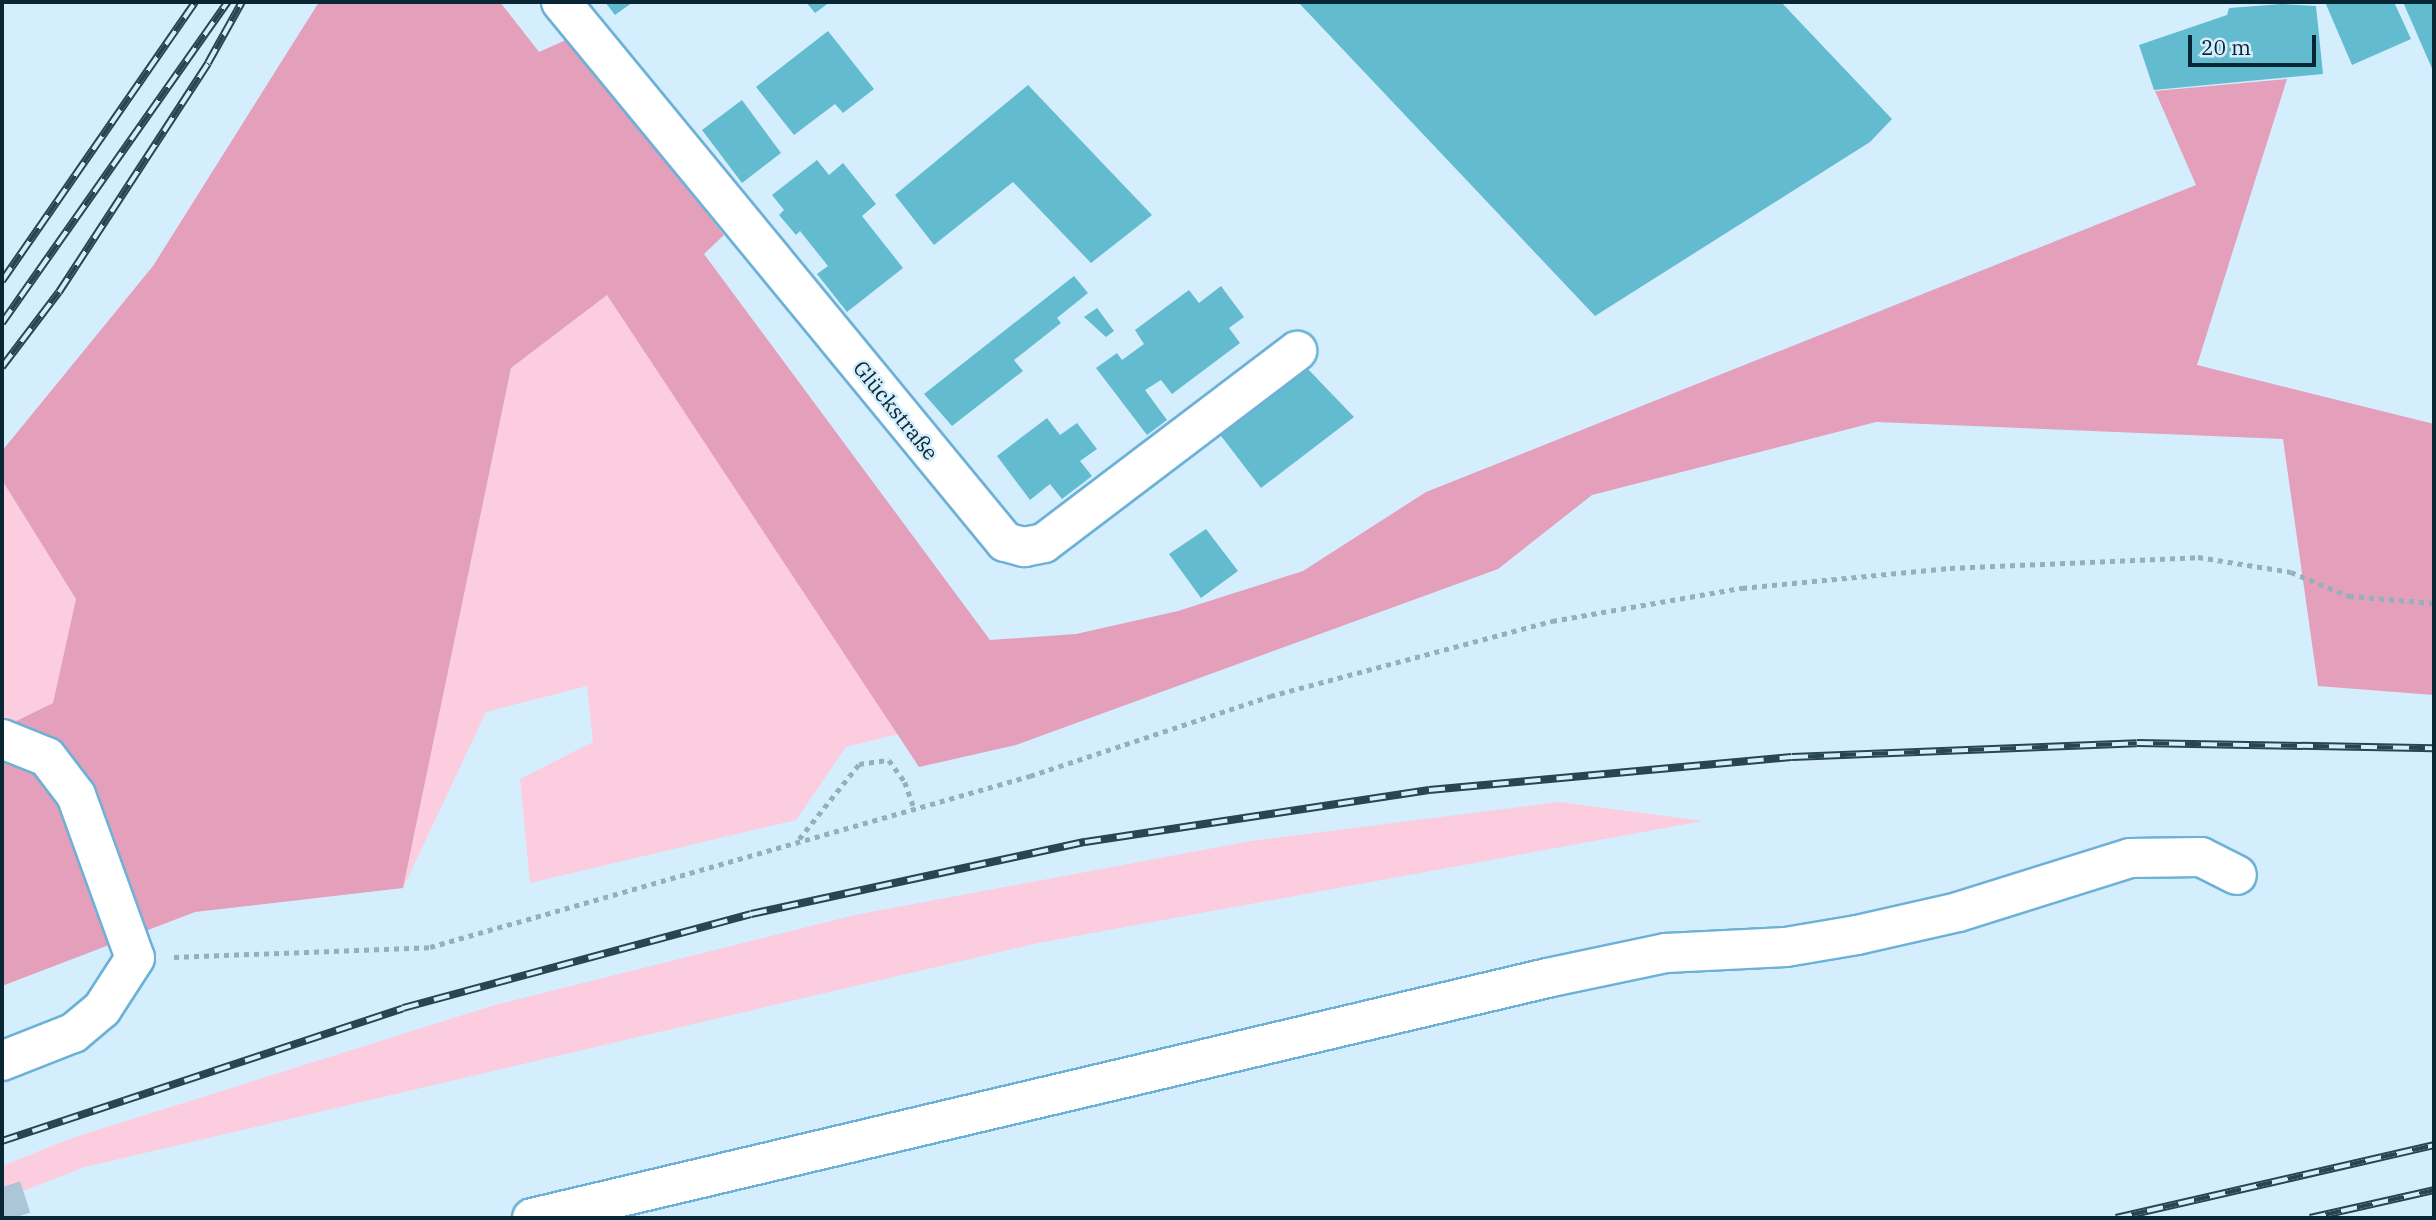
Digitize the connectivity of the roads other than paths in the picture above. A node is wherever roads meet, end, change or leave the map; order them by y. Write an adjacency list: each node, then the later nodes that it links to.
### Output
1 (561, 2): 2 (street, Glückstraße)
2 (1297, 351)
3 (2, 739): 5 (street)
4 (2237, 875): 6 (street)
5 (2, 1061)
6 (531, 1218)

